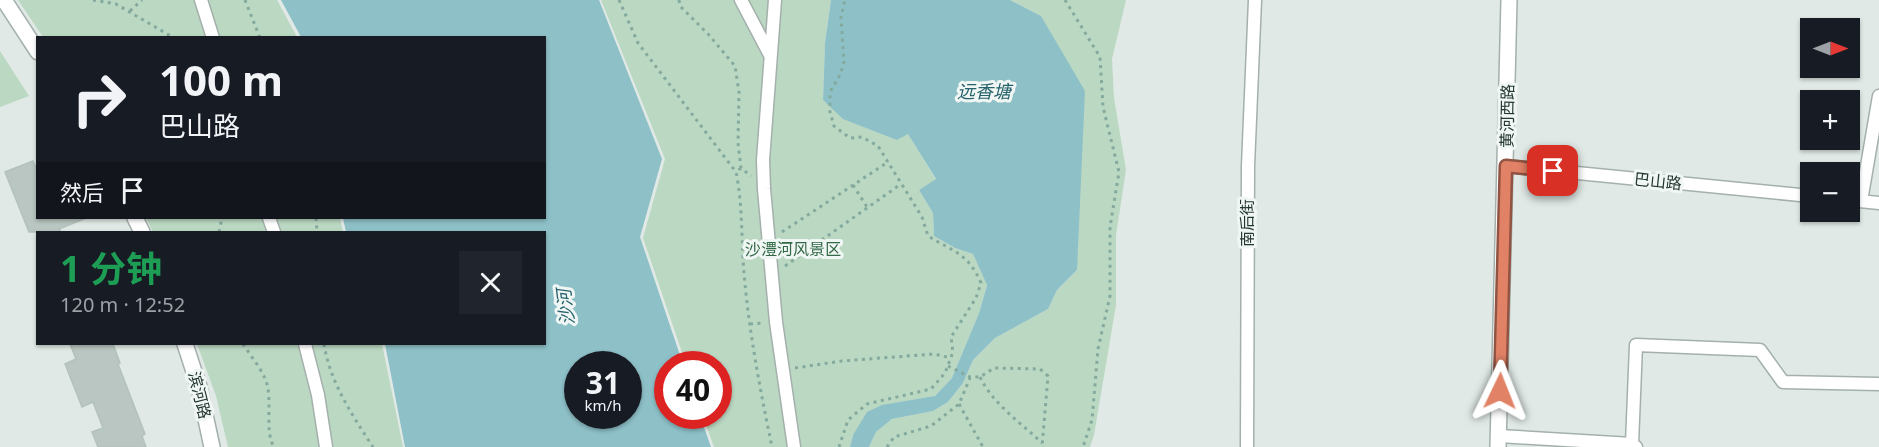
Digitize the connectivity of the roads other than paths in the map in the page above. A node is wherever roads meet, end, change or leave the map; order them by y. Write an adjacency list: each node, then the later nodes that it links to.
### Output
1 (4, 0): 8 (street)
2 (201, 0): 7 (street)
3 (741, 0): 9 (street)
4 (775, 0): 9 (street)
5 (1255, 0): 24 (street, 南后街)
6 (1509, 0): 11 (street, 黄河西路)
7 (212, 36)
8 (36, 49)
9 (770, 56): 23 (street)
10 (1879, 96): 12 (street)
11 (1506, 166): 13 (street, 巴山路); 19 (street, 黄河西路)
12 (1860, 179)
13 (1800, 195)
14 (1860, 201): 15 (street)
15 (1879, 203)
16 (185, 345): 21 (street, 滨河路)
17 (305, 345): 22 (street)
18 (1879, 384): 20 (street)
19 (1498, 441): 20 (street)
20 (1634, 446)
21 (212, 447)
22 (326, 447)
23 (794, 447)
24 (1247, 447)

